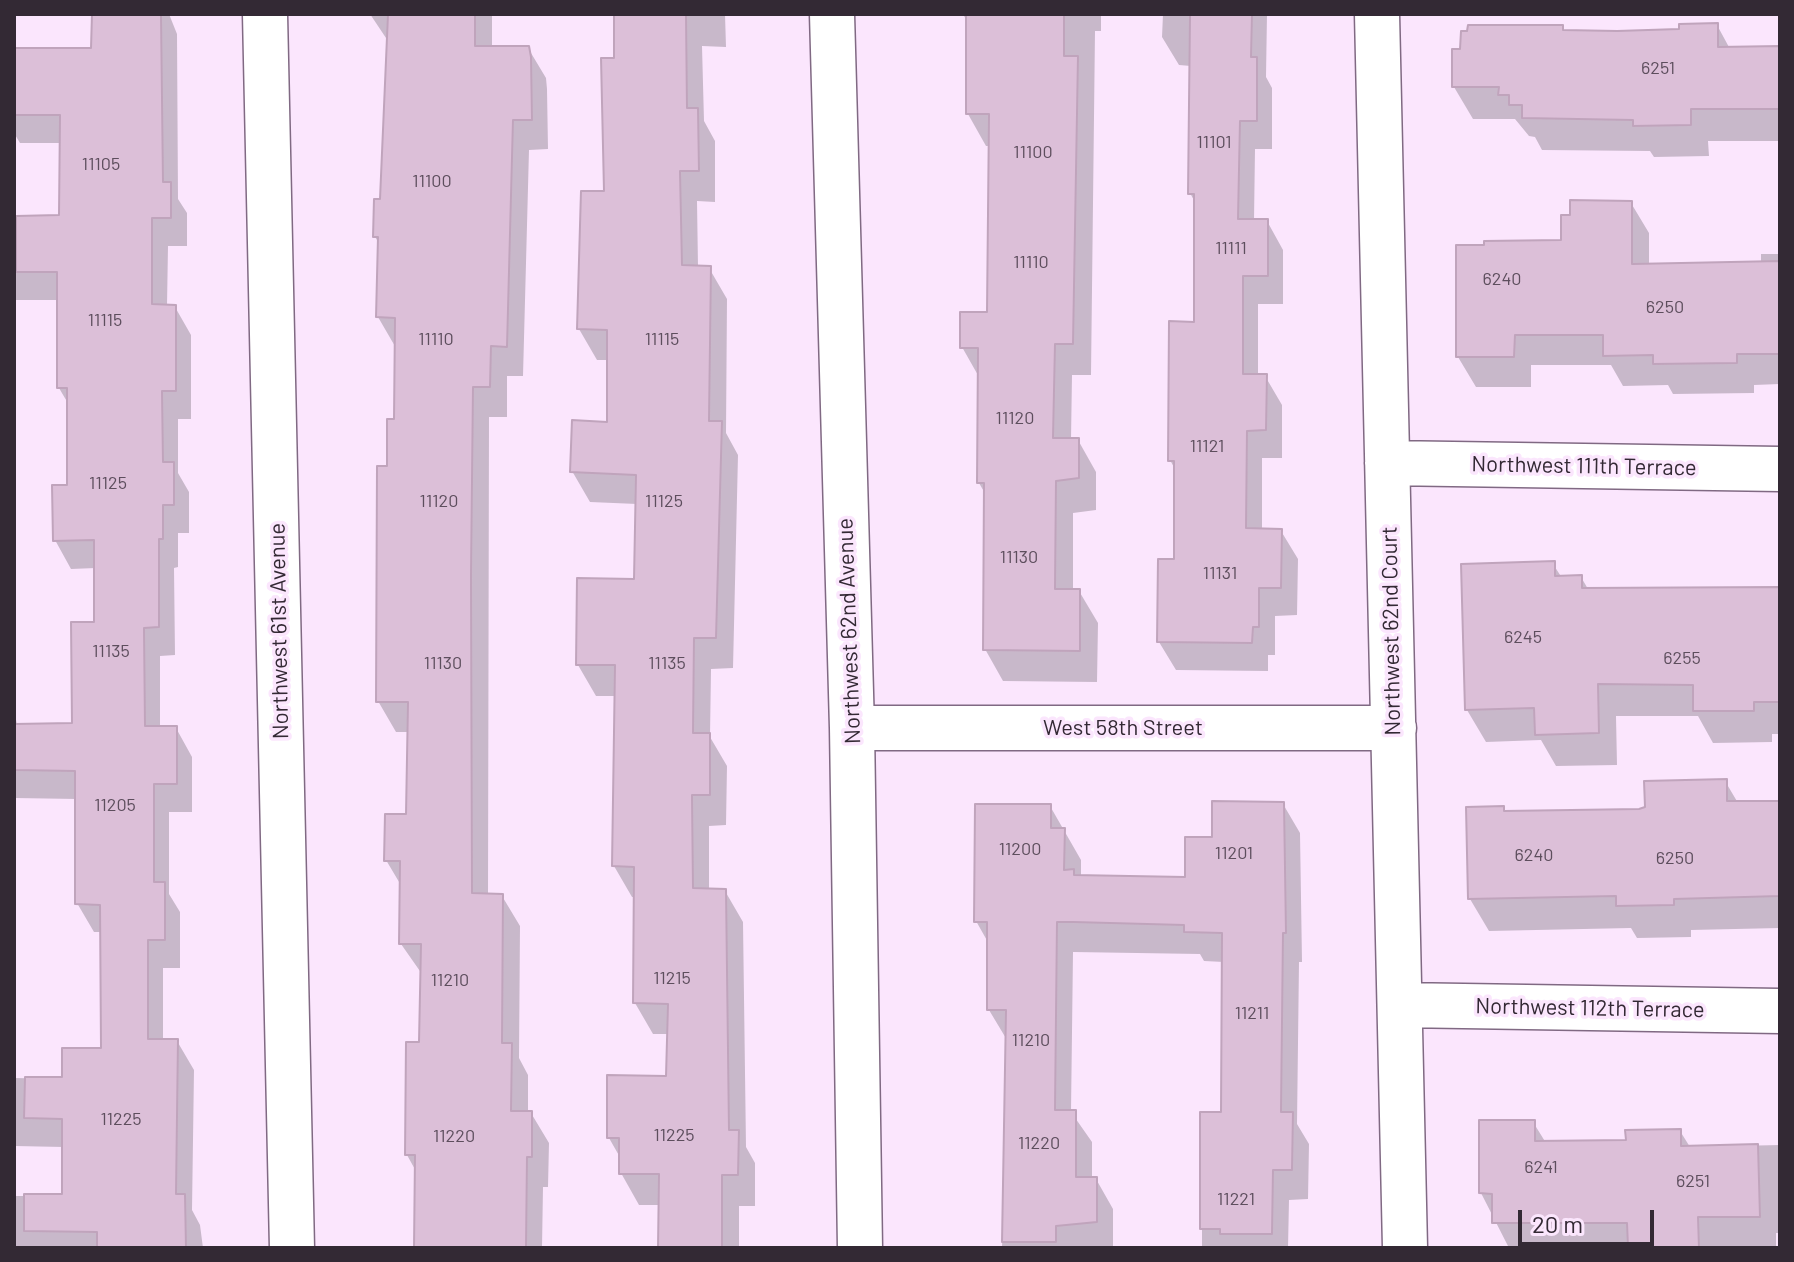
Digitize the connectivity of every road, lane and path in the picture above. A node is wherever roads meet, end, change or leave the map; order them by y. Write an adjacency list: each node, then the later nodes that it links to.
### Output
1 (265, 14): 10 (street, Northwest 61st Avenue)
2 (832, 14): 6 (street, Northwest 62nd Avenue)
3 (1377, 14): 4 (street, Northwest 62nd Court)
4 (1387, 463): 5 (street, Northwest 111th Terrace); 7 (street, Northwest 62nd Court)
5 (1780, 469)
6 (852, 728): 7 (street, West 58th Street); 11 (street, Northwest 62nd Avenue)
7 (1394, 728): 8 (street, Northwest 62nd Court)
8 (1400, 1005): 9 (street, Northwest 112th Terrace); 12 (street, Northwest 62nd Court)
9 (1780, 1011)
10 (292, 1248)
11 (860, 1248)
12 (1405, 1248)

